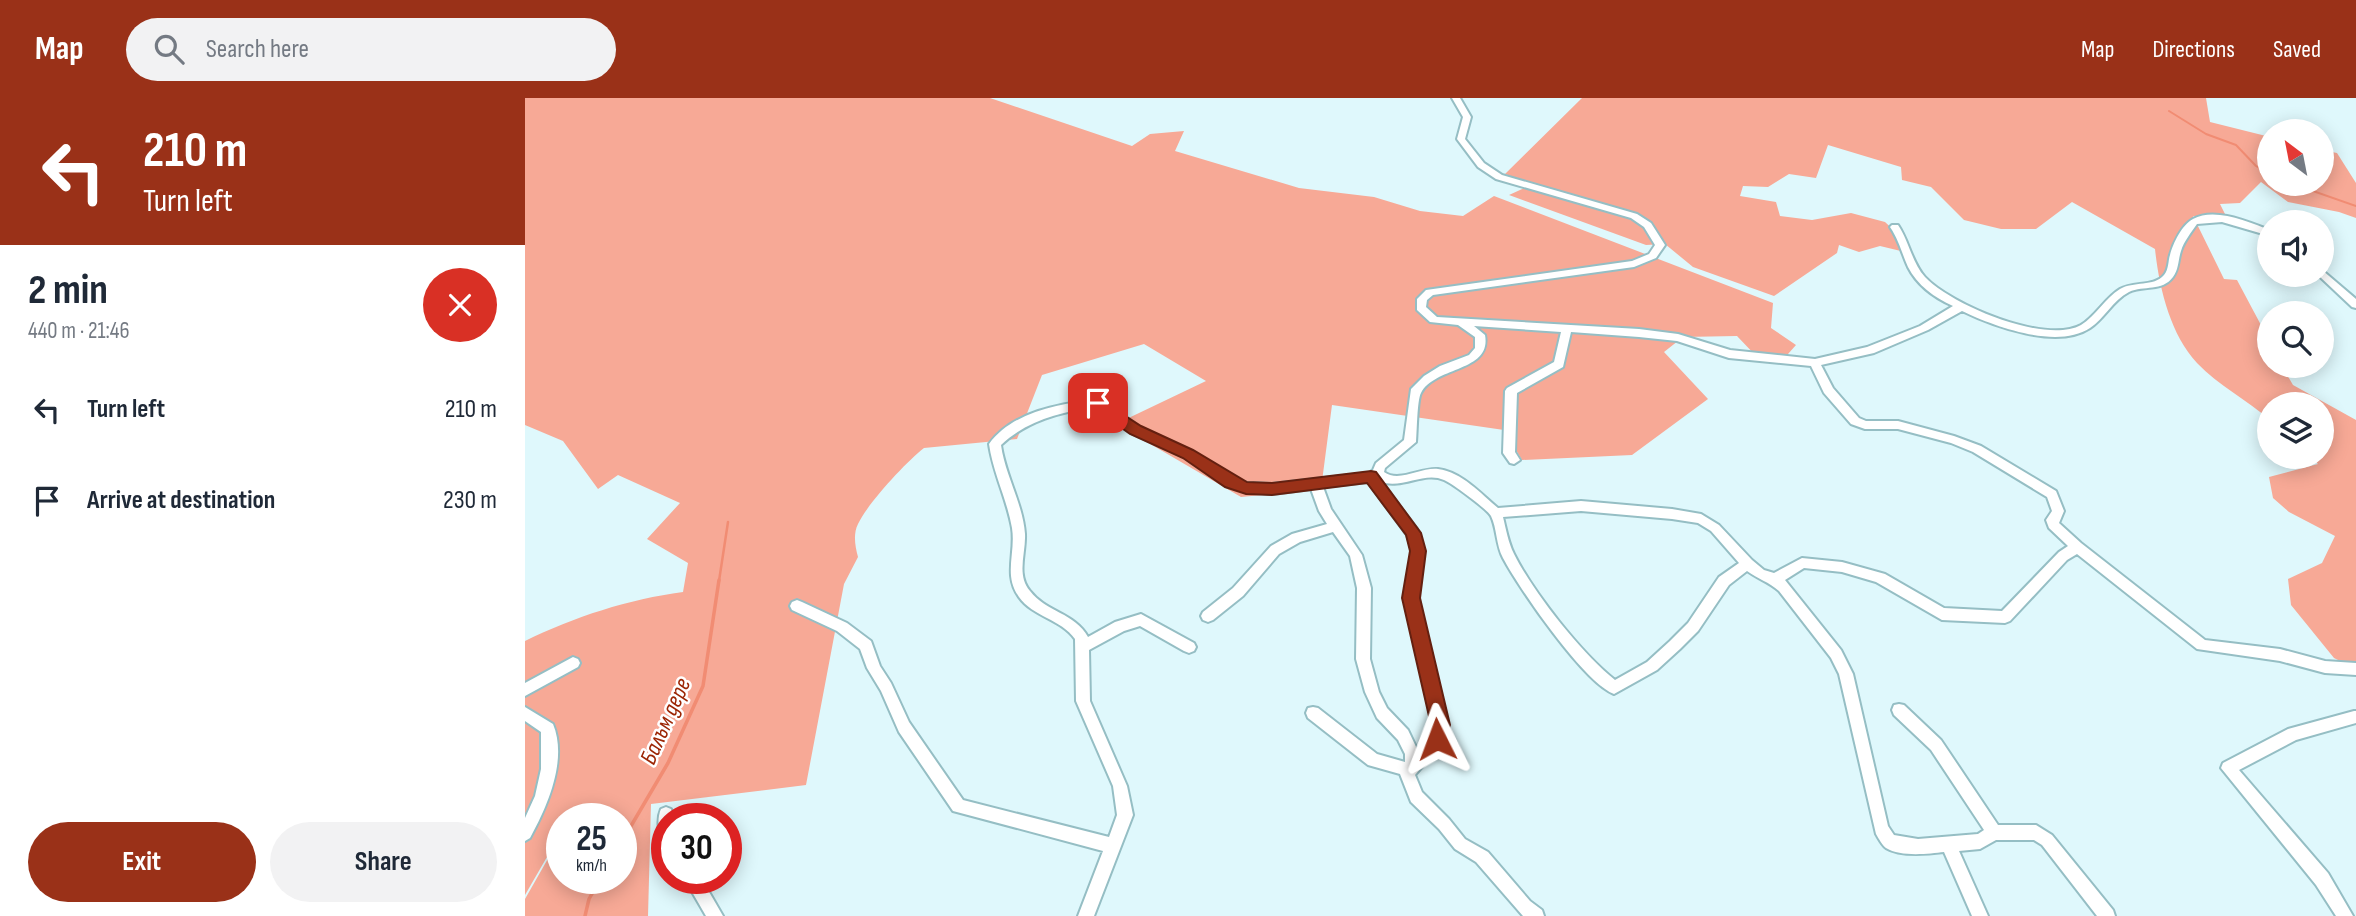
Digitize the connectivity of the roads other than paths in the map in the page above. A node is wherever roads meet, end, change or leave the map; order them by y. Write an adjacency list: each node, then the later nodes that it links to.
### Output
1 (1456, 98): 7 (street)
2 (1895, 227): 6 (street)
3 (2257, 229): 6 (street)
4 (2334, 284): 5 (street)
5 (2356, 305)
6 (1961, 307): 9 (street)
7 (1462, 323): 8 (street); 11 (street)
8 (1567, 328): 9 (street); 10 (street)
9 (1815, 363): 15 (street)
10 (1514, 460)
11 (1374, 475): 12 (street); 13 (street); 29 (street)
12 (1315, 485): 14 (street); 20 (street)
13 (1496, 513): 16 (street); 16 (street)
14 (1335, 527): 19 (street); 29 (street)
15 (2077, 547): 17 (street); 23 (street)
16 (1747, 564): 17 (street)
17 (1775, 579): 32 (street)
18 (797, 606): 33 (street)
19 (1208, 616)
20 (1083, 647): 21 (street); 33 (street)
21 (1189, 647)
22 (573, 663): 24 (street)
23 (2356, 669)
24 (525, 690)
25 (1899, 710): 31 (street)
26 (525, 713): 30 (street)
27 (1313, 713): 29 (street)
28 (2354, 717): 40 (street)
29 (1408, 769): 37 (street)
30 (525, 832)
31 (1994, 832): 32 (street); 39 (street)
32 (1949, 845): 38 (street)
33 (1114, 846): 36 (street)
34 (702, 894): 35 (street)
35 (715, 916)
36 (1086, 916)
37 (1536, 916)
38 (1980, 916)
39 (2107, 916)
40 (2346, 916)

